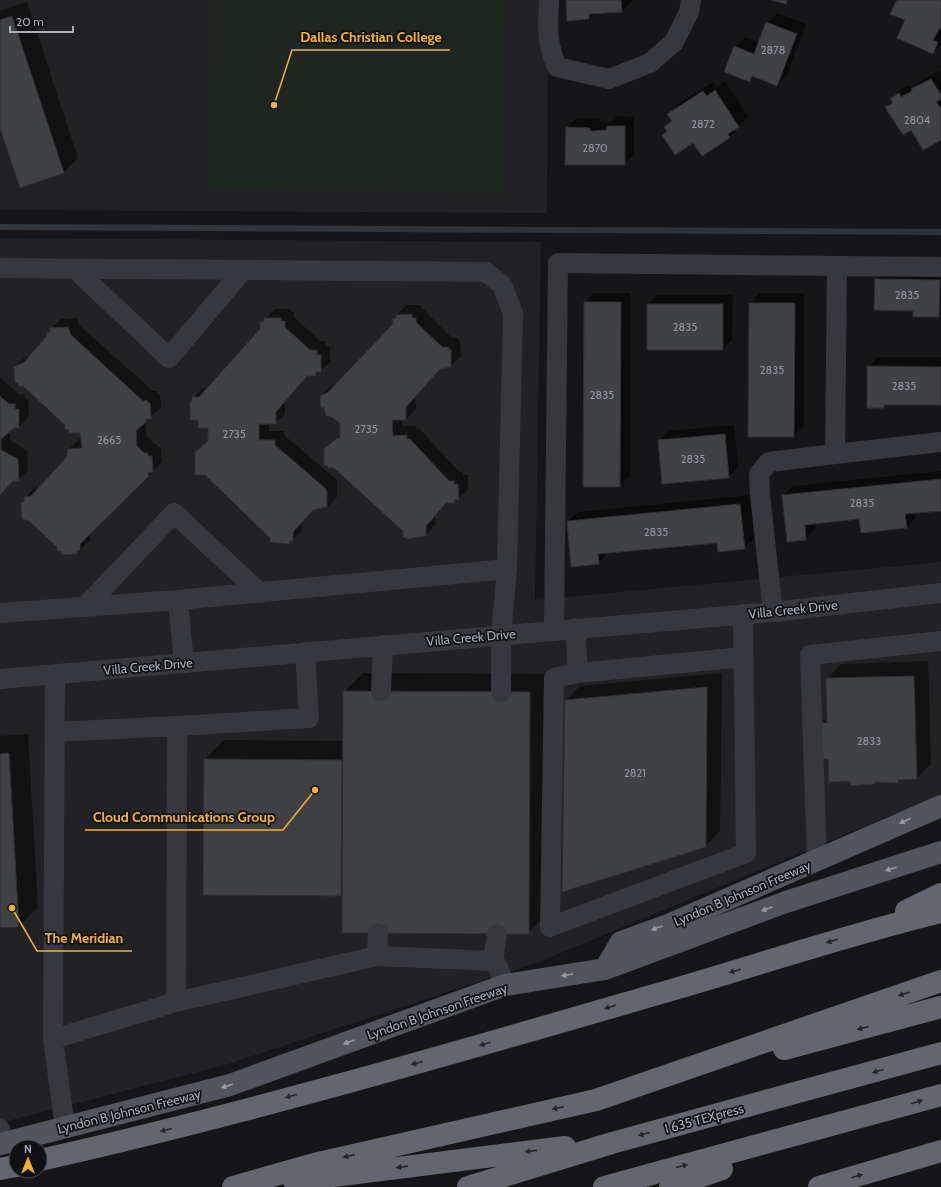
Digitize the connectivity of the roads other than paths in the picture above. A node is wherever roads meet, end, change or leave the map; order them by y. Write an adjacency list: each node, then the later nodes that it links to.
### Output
1 (549, 0): 2 (street)
2 (692, 0)
3 (836, 266): 4 (street); 9 (street); 19 (street)
4 (941, 267)
5 (0, 268): 6 (street)
6 (75, 269): 7 (street); 7 (street)
7 (243, 270): 10 (street)
8 (941, 442): 9 (street)
9 (835, 454): 15 (street)
10 (506, 569): 11 (street); 20 (street)
11 (260, 593): 13 (street); 14 (street)
12 (941, 593): 15 (street, Villa Creek Drive)
13 (178, 600): 14 (street); 25 (street)
14 (85, 607): 16 (street)
15 (773, 612): 17 (street, Villa Creek Drive)
16 (0, 613)
17 (743, 614): 18 (street, Villa Creek Drive); 24 (street)
18 (575, 628): 19 (street, Villa Creek Drive); 26 (street)
19 (554, 630): 20 (street, Villa Creek Drive)
20 (502, 634): 22 (street, Villa Creek Drive); 30 (street)
21 (941, 641): 35 (street)
22 (383, 645): 23 (street, Villa Creek Drive); 29 (street)
23 (305, 652): 25 (street, Villa Creek Drive); 31 (street)
24 (744, 657): 26 (street); 26 (street)
25 (184, 663): 27 (street, Villa Creek Drive)
26 (578, 673)
27 (55, 675): 28 (street, Villa Creek Drive); 32 (street)
28 (0, 679)
29 (381, 691)
30 (501, 692)
31 (177, 726): 32 (street); 46 (street)
32 (55, 732): 48 (street)
33 (941, 806): 35 (main road, Lyndon B Johnson Freeway, one-way to 35)
34 (941, 852): 43 (main road, one-way to 43)
35 (817, 860): 43 (main road, Lyndon B Johnson Freeway, one-way to 43)
36 (941, 894): 38 (highway)
37 (941, 912): 38 (highway)
38 (870, 930): 57 (highway, one-way to 57)
39 (378, 933): 41 (street)
40 (497, 934): 42 (street)
41 (377, 956): 42 (street); 46 (street)
42 (493, 961): 45 (street)
43 (605, 969): 45 (main road, Lyndon B Johnson Freeway, one-way to 45)
44 (941, 982): 51 (highway, one-way to 51)
45 (505, 985): 53 (main road, Lyndon B Johnson Freeway, one-way to 53)
46 (176, 1002): 48 (street)
47 (941, 1007): 51 (highway, one-way to 51)
48 (53, 1039): 53 (street)
49 (941, 1053): 55 (highway, I 635 TEXpress, one-way to 55)
50 (941, 1094): 52 (highway, one-way to 50)
51 (596, 1100): 58 (highway, one-way to 58)
52 (893, 1109): 61 (highway, one-way to 52); 62 (highway)
53 (65, 1128): 54 (main road, Lyndon B Johnson Freeway)
54 (0, 1139)
55 (612, 1143): 59 (highway, one-way to 59); 60 (highway, I 635 TEXpress)
56 (941, 1151): 63 (highway, one-way to 56)
57 (48, 1158)
58 (233, 1187)
59 (240, 1187)
60 (468, 1187)
61 (604, 1187)
62 (670, 1187)
63 (819, 1187)

